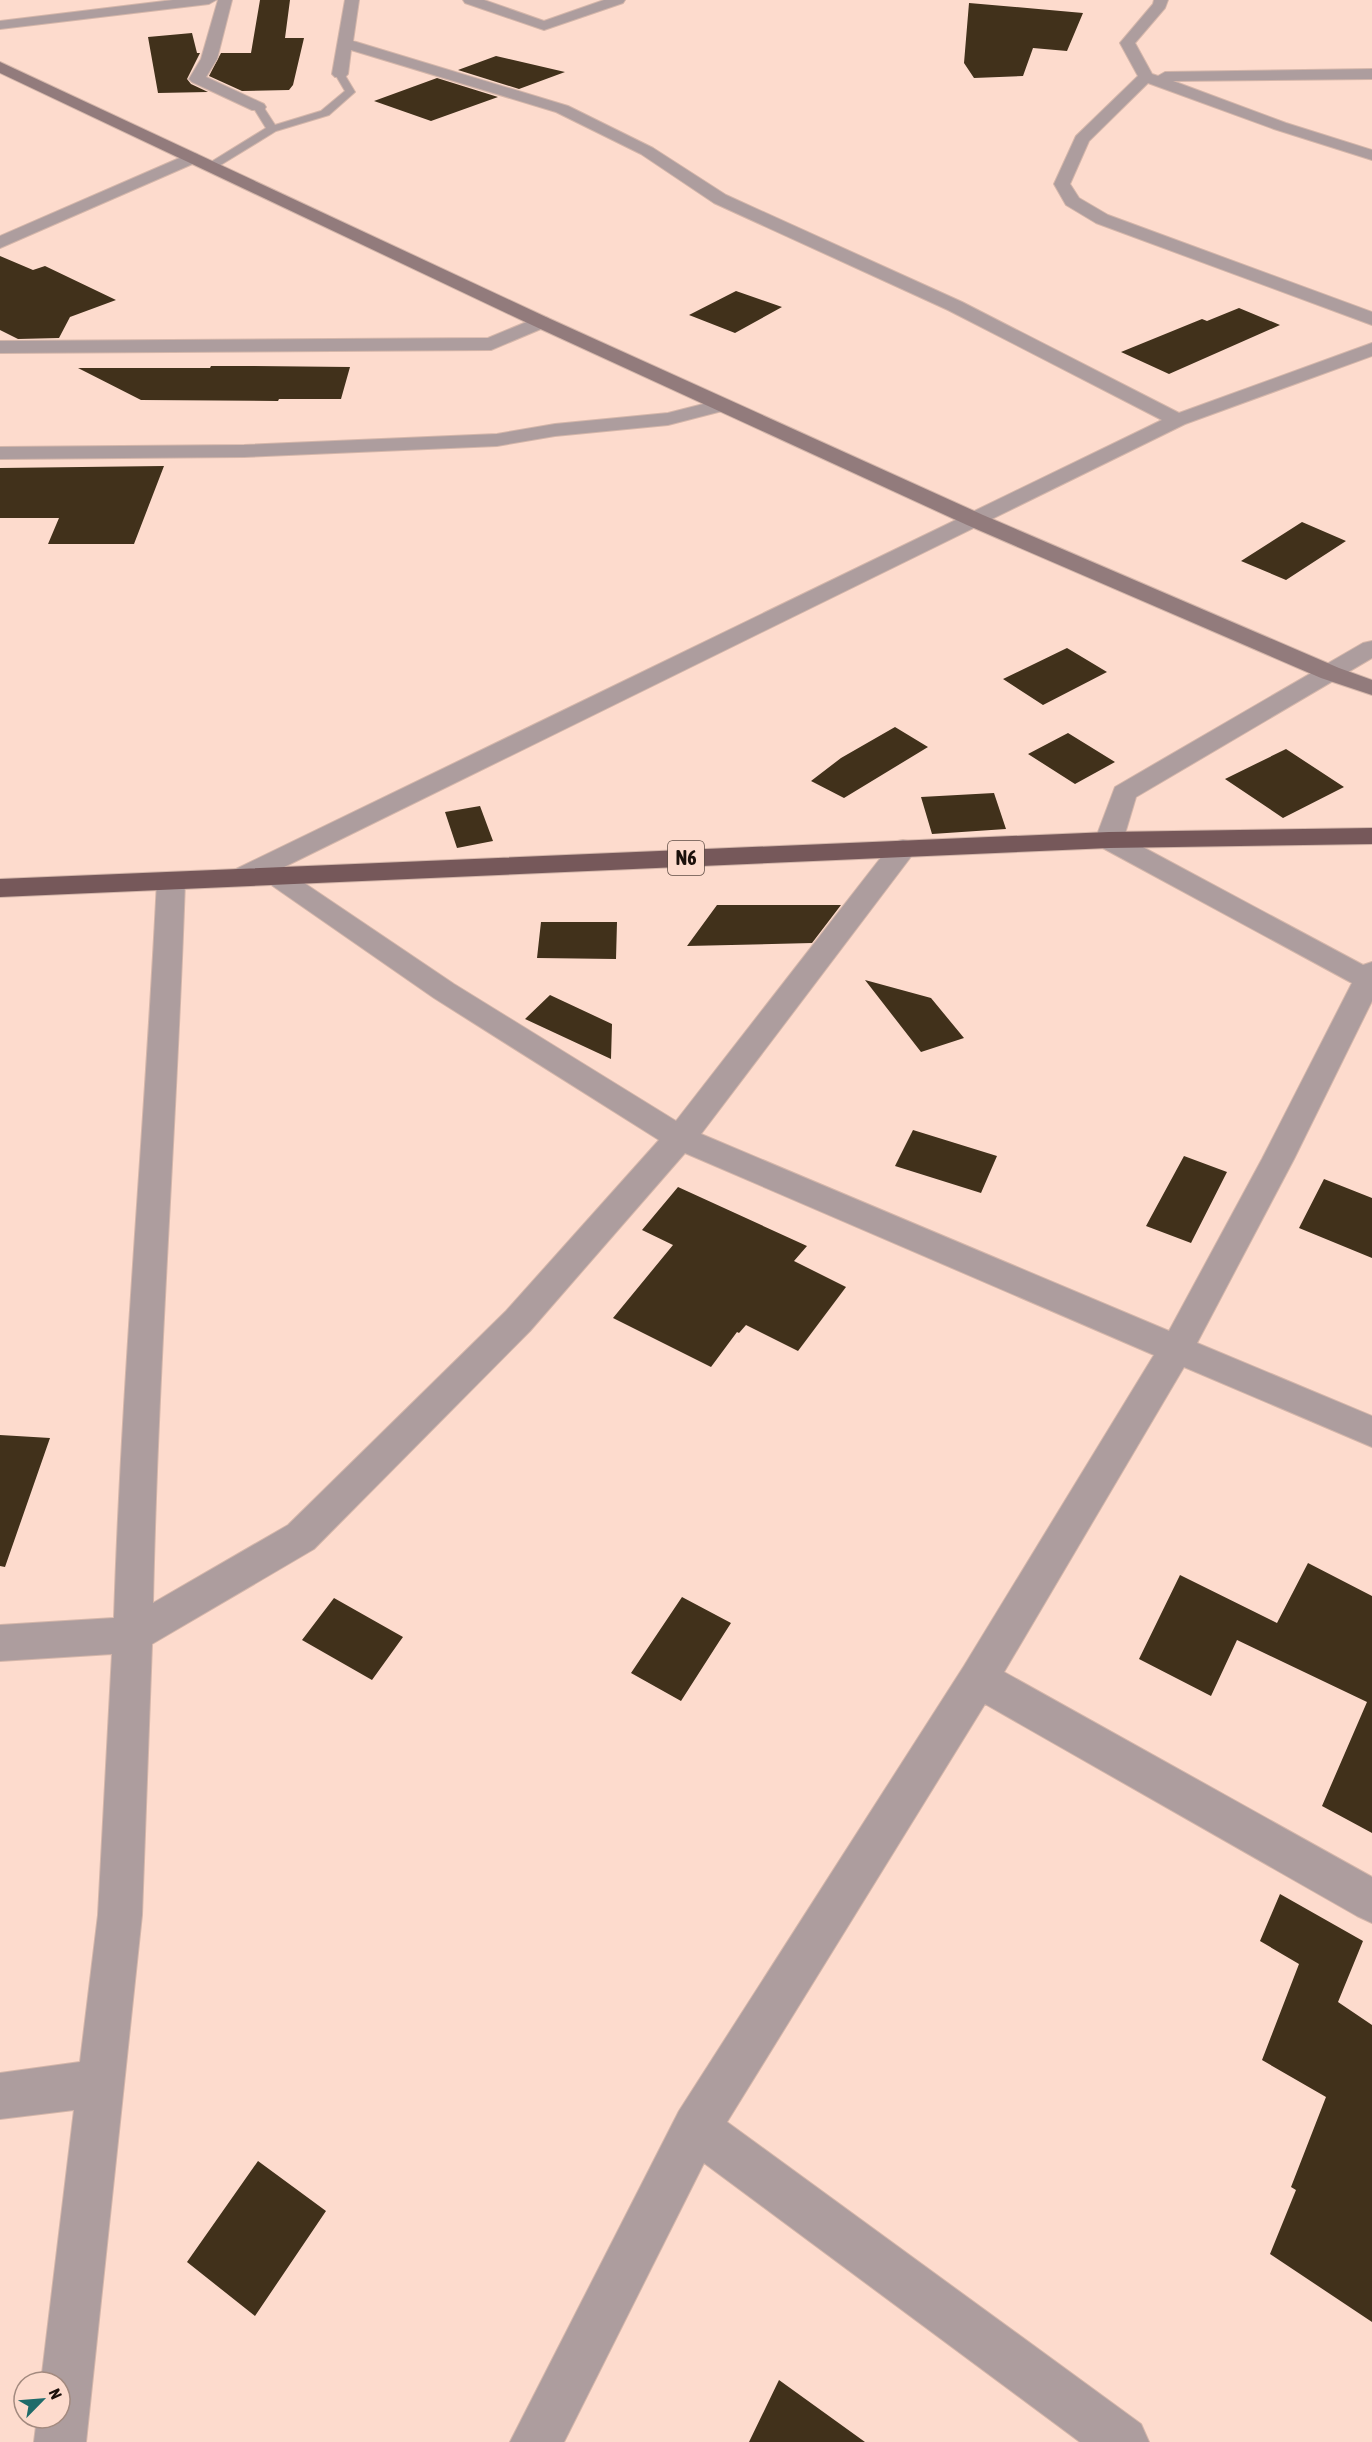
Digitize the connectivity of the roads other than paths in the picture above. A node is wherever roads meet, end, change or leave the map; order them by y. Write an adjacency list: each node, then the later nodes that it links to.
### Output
1 (209, 0): 7 (street)
2 (225, 0): 13 (street)
3 (352, 0): 8 (street)
4 (470, 0): 5 (street)
5 (618, 0)
6 (1161, 0): 12 (street)
7 (0, 25)
8 (345, 43): 10 (street); 24 (street)
9 (0, 67): 16 (main road)
10 (340, 74): 14 (lane)
11 (1372, 74): 12 (street)
12 (1146, 77): 15 (street); 19 (street)
13 (258, 107): 14 (lane)
14 (272, 129): 17 (lane)
15 (1372, 155)
16 (191, 158): 17 (main road); 18 (street)
17 (210, 167): 20 (main road)
18 (0, 243)
19 (1372, 319)
20 (541, 322): 21 (street); 23 (main road)
21 (0, 347)
22 (1372, 349): 24 (street)
23 (723, 405): 25 (street); 26 (main road)
24 (1178, 420): 26 (street)
25 (0, 453)
26 (975, 520): 28 (main road); 34 (street)
27 (1372, 648): 28 (street)
28 (1330, 673): 29 (main road); 31 (street)
29 (1372, 688)
30 (1372, 836): 31 (highway, N6)
31 (1109, 840): 32 (highway, N6); 37 (street)
32 (903, 848): 33 (highway, N6); 38 (street)
33 (277, 876): 34 (highway, N6); 38 (street)
34 (242, 877): 35 (highway, N6)
35 (171, 881): 36 (highway, N6); 41 (street)
36 (0, 888)
37 (1371, 979): 39 (street)
38 (680, 1138): 39 (street); 41 (street)
39 (1178, 1348): 40 (street); 43 (street)
40 (1372, 1432)
41 (133, 1635): 42 (street); 45 (street)
42 (0, 1643)
43 (978, 1679): 44 (street); 47 (street)
44 (1372, 1901)
45 (100, 2083): 46 (street); 48 (street)
46 (0, 2096)
47 (696, 2128): 49 (street); 50 (street)
48 (60, 2442)
49 (536, 2442)
50 (1123, 2442)

